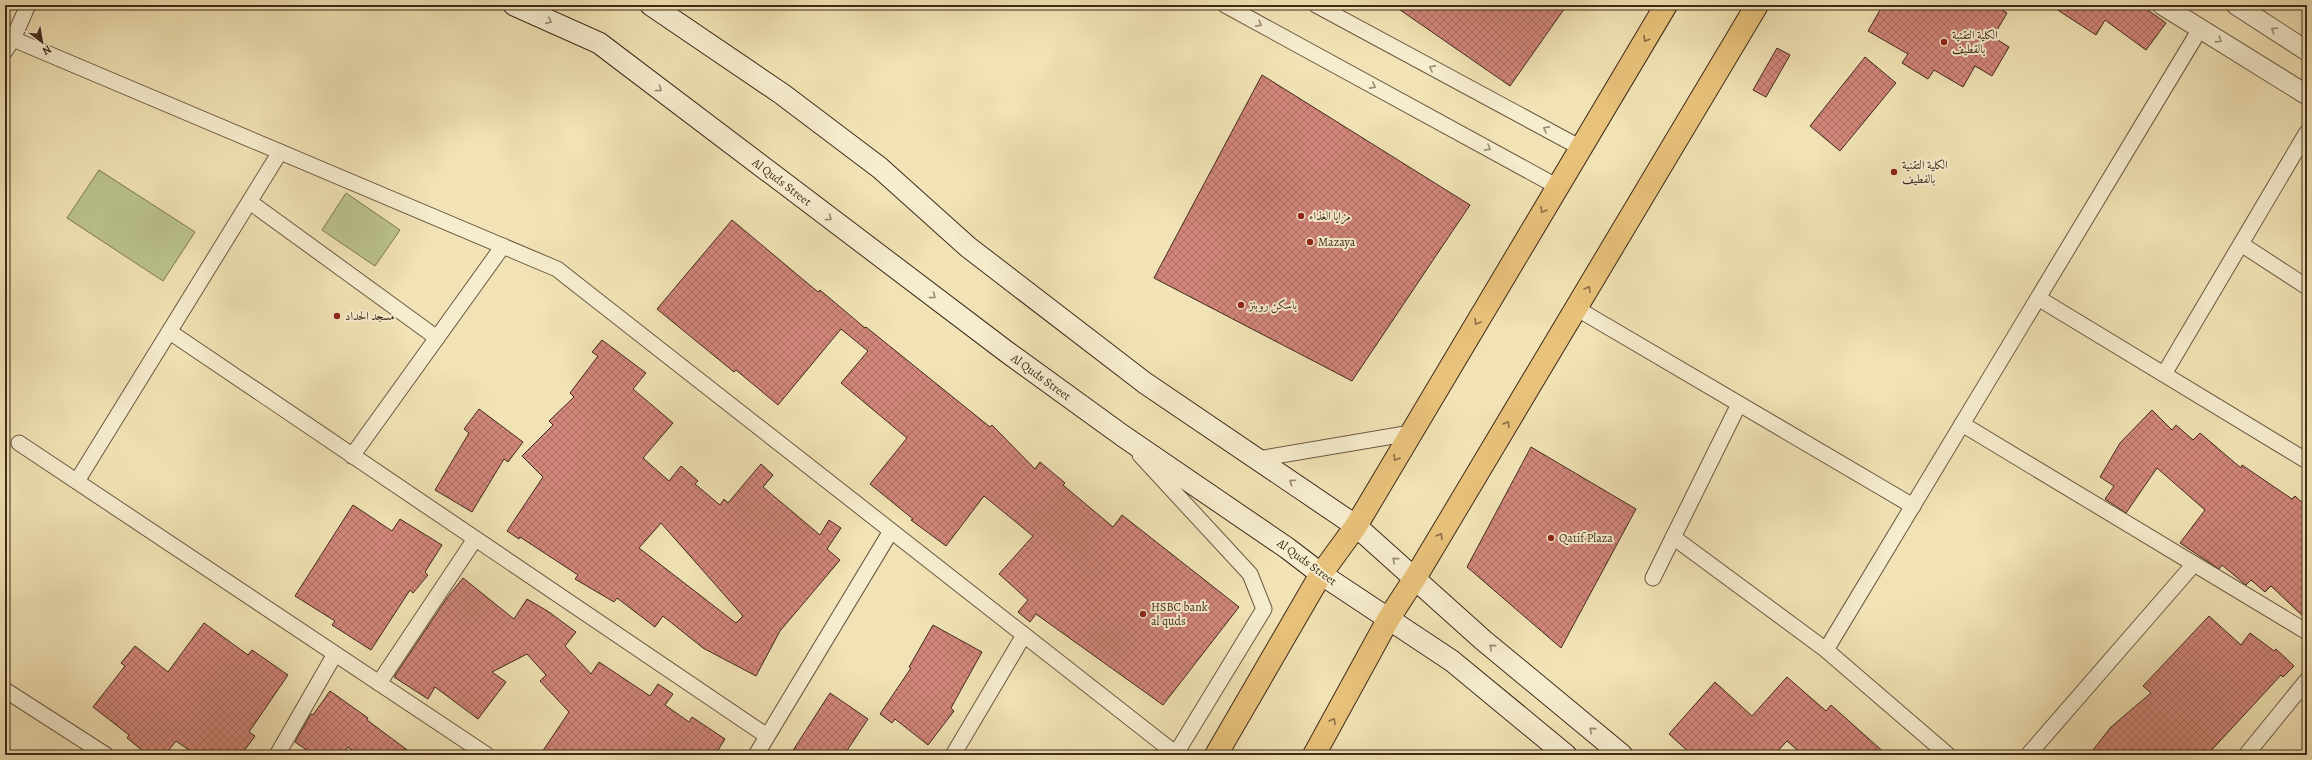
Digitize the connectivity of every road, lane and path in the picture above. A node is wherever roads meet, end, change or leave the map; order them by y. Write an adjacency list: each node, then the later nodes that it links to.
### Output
1 (28, 5): 11 (street)
2 (514, 5): 31 (main road, Al Quds Street, one-way to 31)
3 (651, 5): 34 (main road)
4 (1225, 5): 18 (street, one-way to 18)
5 (1316, 5): 16 (street, one-way to 5)
6 (1666, 5): 16 (main road, one-way to 16)
7 (1756, 5): 24 (main road, one-way to 7)
8 (2162, 5): 10 (street)
9 (2236, 5): 13 (street, one-way to 9)
10 (2200, 29): 14 (street, one-way to 14); 23 (street)
11 (13, 39): 12 (street); 17 (street)
12 (5, 51)
13 (2307, 51)
14 (2307, 95)
15 (2307, 132): 20 (street)
16 (1580, 148): 18 (main road)
17 (280, 152): 19 (street); 21 (street)
18 (1558, 187): 30 (main road, one-way to 30)
19 (250, 202): 25 (street); 26 (street)
20 (2241, 244): 22 (street); 27 (street)
21 (503, 246): 26 (street); 39 (street)
22 (2307, 287)
23 (2038, 298): 27 (street); 29 (street)
24 (1576, 308): 28 (street); 44 (main road, one-way to 24)
25 (170, 332): 33 (street); 36 (street)
26 (437, 338): 33 (street)
27 (2164, 374): 35 (street)
28 (1739, 404): 37 (street); 40 (street)
29 (1962, 424): 37 (street); 42 (street)
30 (1411, 433): 34 (street); 38 (main road, one-way to 38)
31 (1123, 436): 43 (main road, Al Quds Street); 55 (street)
32 (19, 443): 36 (street)
33 (352, 456): 41 (street)
34 (1258, 459): 38 (main road, one-way to 34)
35 (2307, 461)
36 (77, 481): 50 (street)
37 (1913, 506): 49 (street)
38 (1356, 526): 43 (main road); 44 (main road, one-way to 38)
39 (891, 531): 48 (street); 54 (street)
40 (1673, 537): 45 (street); 49 (street)
41 (475, 539): 52 (street); 54 (street)
42 (2194, 564): 47 (street); 66 (street)
43 (1321, 574): 46 (main road, Al Quds Street); 62 (main road)
44 (1415, 578): 46 (main road); 64 (main road, one-way to 44)
45 (1653, 578)
46 (1389, 618): 56 (main road, one-way to 46); 63 (main road, Al Quds Street)
47 (2307, 632)
48 (1024, 635): 55 (street); 61 (street)
49 (1826, 650): 65 (street)
50 (335, 654): 52 (street); 58 (street)
51 (2307, 680): 67 (street)
52 (379, 683): 59 (street)
53 (5, 690): 57 (street)
54 (767, 736): 60 (street)
55 (1176, 754)
56 (1316, 754)
57 (106, 755)
58 (277, 755)
59 (487, 755)
60 (756, 755)
61 (953, 755)
62 (1216, 755)
63 (1566, 755)
64 (1622, 755)
65 (1948, 755)
66 (2028, 755)
67 (2246, 755)

